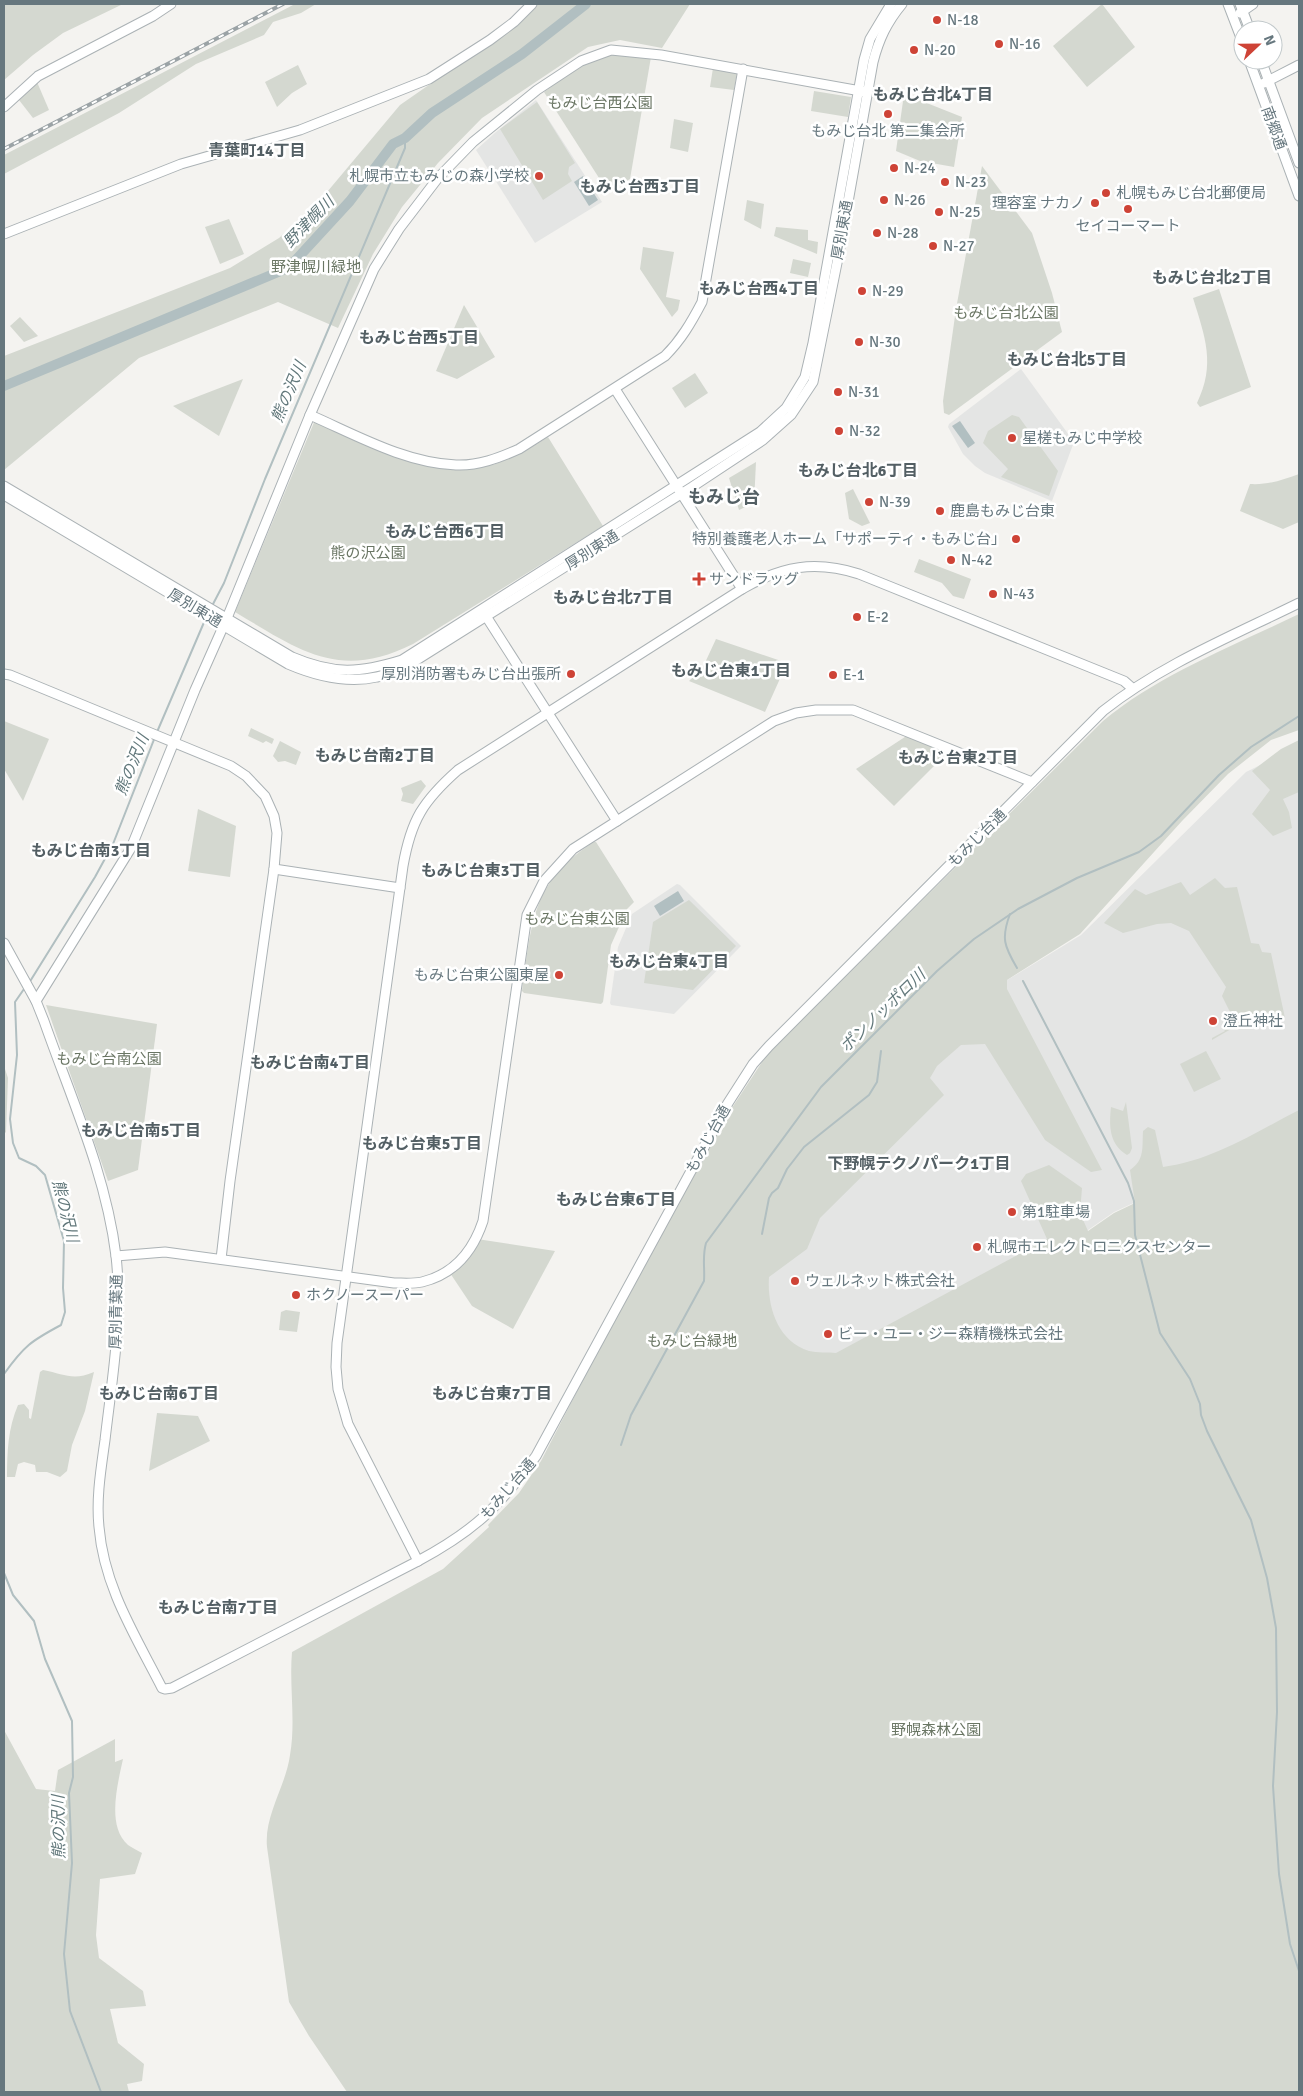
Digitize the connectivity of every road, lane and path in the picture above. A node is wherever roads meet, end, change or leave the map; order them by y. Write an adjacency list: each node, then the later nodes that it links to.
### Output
1 (171, 4): 18 (street)
2 (532, 4): 21 (street)
3 (891, 4): 17 (street, 厚別東通)
4 (902, 4): 17 (street, 厚別東通)
5 (1228, 4): 8 (street)
6 (1253, 4): 7 (street)
7 (1242, 8): 8 (street); 10 (street)
8 (1233, 16): 9 (street)
9 (1234, 20)
10 (1246, 20)
11 (1299, 65): 15 (street)
12 (743, 69): 17 (street); 22 (street); 23 (street)
13 (1253, 70): 16 (street, 南郷通)
14 (1264, 70): 15 (street, 南郷通)
15 (1268, 81): 16 (street); 19 (street, 南郷通)
16 (1259, 86): 20 (street, 南郷通)
17 (862, 91): 25 (street, 厚別東通)
18 (4, 107)
19 (1299, 163)
20 (1299, 196)
21 (4, 234)
22 (615, 389): 23 (street); 25 (street)
23 (310, 415): 31 (street)
24 (4, 486): 29 (street, 厚別東通)
25 (680, 490): 27 (street); 30 (street, 厚別東通)
26 (4, 495): 29 (street, 厚別東通)
27 (742, 589): 33 (street); 34 (street)
28 (1299, 603): 33 (street, もみじ台通)
29 (204, 609): 31 (street, 厚別東通)
30 (485, 614): 31 (street, 厚別東通); 34 (street)
31 (225, 621): 35 (street)
32 (4, 674): 35 (street)
33 (1132, 688): 36 (street, もみじ台通)
34 (548, 714): 37 (street); 39 (street)
35 (170, 741): 38 (street); 41 (street)
36 (1032, 782): 37 (street); 45 (street, もみじ台通)
37 (617, 822): 44 (street)
38 (274, 869): 39 (street); 43 (street)
39 (400, 888): 44 (street)
40 (4, 944): 41 (street, 厚別青葉通)
41 (34, 997): 42 (street, 厚別青葉通)
42 (116, 1256): 43 (street); 46 (street, 厚別青葉通)
43 (220, 1259): 44 (street)
44 (347, 1278): 45 (street)
45 (418, 1561): 46 (street, もみじ台通)
46 (162, 1688)

